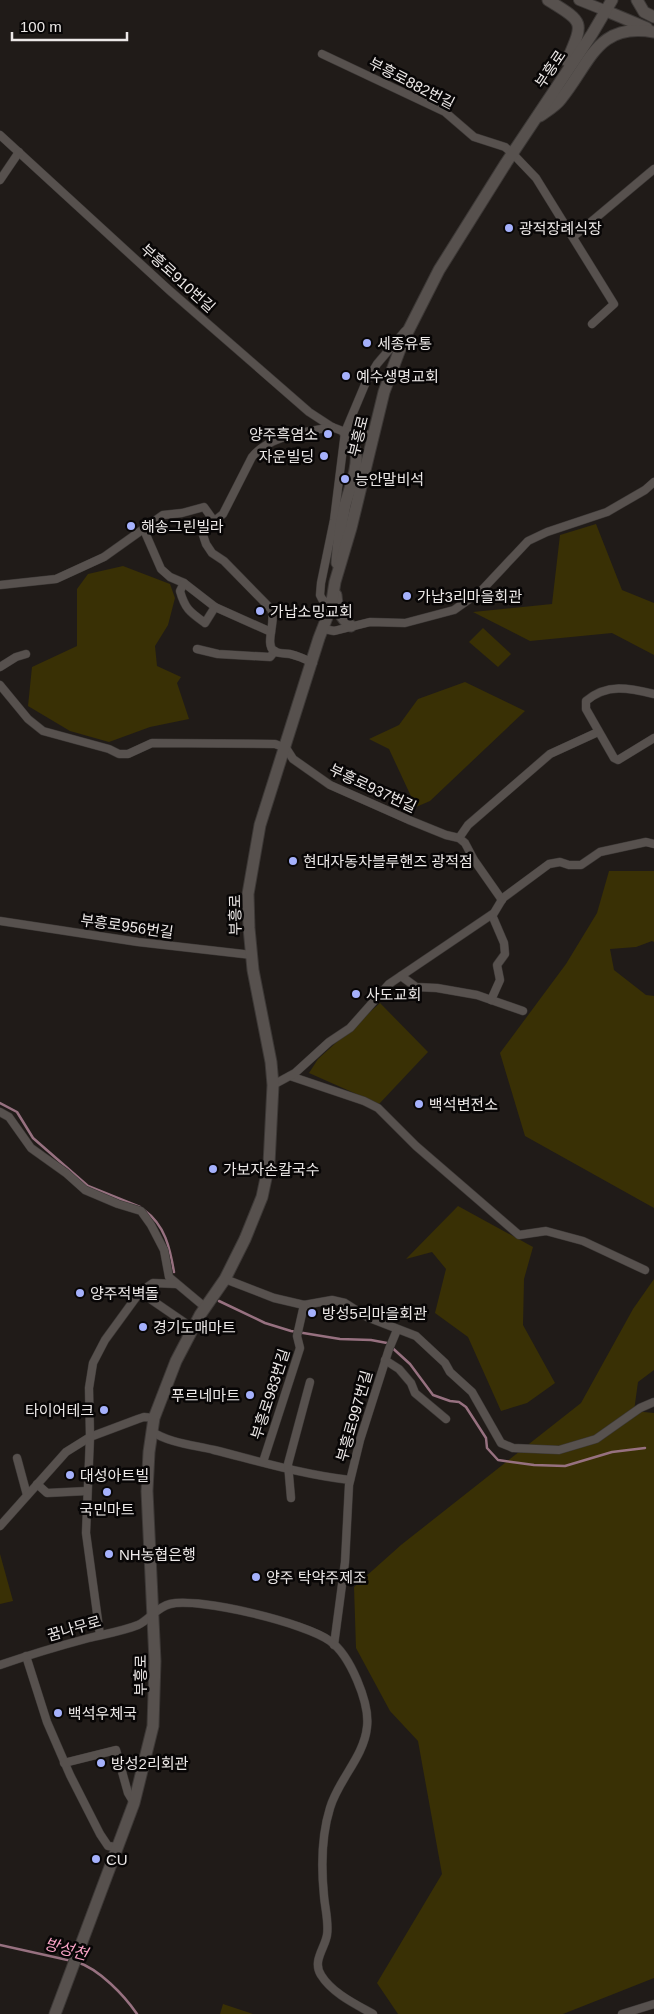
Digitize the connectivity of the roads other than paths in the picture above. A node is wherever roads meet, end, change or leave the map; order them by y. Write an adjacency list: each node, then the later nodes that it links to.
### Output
1 (548, 0): 11 (main road)
2 (579, 0): 5 (street)
3 (612, 0): 5 (main road, 부흥로)
4 (637, 0): 6 (main road)
5 (604, 10): 7 (main road); 8 (main road, 부흥로)
6 (654, 17)
7 (654, 31): 10 (main road)
8 (592, 34): 10 (main road); 11 (main road, 부흥로)
9 (322, 54): 15 (street, 부흥로882번길)
10 (587, 62): 12 (main road)
11 (559, 80): 12 (main road, 부흥로)
12 (535, 120): 15 (main road, 부흥로)
13 (0, 135): 14 (street, 부흥로910번길)
14 (19, 152): 17 (street); 21 (street, 부흥로910번길)
15 (513, 154): 18 (street); 19 (main road, 부흥로)
16 (654, 169): 18 (street)
17 (0, 180)
18 (572, 237): 20 (street)
19 (412, 322): 22 (street); 23 (main road, 부흥로)
20 (592, 324)
21 (332, 428): 22 (street, 부흥로910번길); 25 (street)
22 (345, 432): 23 (street, 부흥로910번길); 29 (main road); 31 (street)
23 (374, 435): 29 (main road, 부흥로)
24 (654, 482): 32 (street)
25 (214, 521): 26 (street); 34 (street)
26 (144, 530): 27 (street); 28 (street)
27 (184, 583): 30 (street); 30 (street)
28 (0, 586)
29 (335, 586): 31 (main road, 부흥로); 32 (main road)
30 (215, 607): 34 (street)
31 (331, 607): 33 (main road, 부흥로)
32 (351, 626): 33 (street)
33 (324, 629): 38 (main road, 부흥로)
34 (271, 632): 36 (street)
35 (197, 648): 36 (street)
36 (274, 651): 38 (street)
37 (26, 654): 39 (street)
38 (313, 663): 44 (main road, 부흥로)
39 (0, 667)
40 (0, 685): 44 (street)
41 (654, 694): 42 (street)
42 (598, 732): 43 (street); 45 (street)
43 (654, 738)
44 (286, 748): 45 (street, 부흥로937번길); 50 (main road, 부흥로)
45 (458, 838): 47 (street)
46 (654, 844): 47 (street)
47 (502, 900): 48 (street)
48 (492, 915): 51 (street); 52 (street)
49 (0, 921): 50 (street, 부흥로956번길)
50 (252, 955): 55 (main road, 부흥로)
51 (401, 976): 52 (street); 54 (street)
52 (491, 1000): 53 (street)
53 (523, 1011)
54 (290, 1076): 55 (street); 57 (street)
55 (273, 1085): 58 (main road, 부흥로)
56 (0, 1112): 59 (street)
57 (645, 1270)
58 (225, 1279): 61 (street); 62 (main road, 부흥로)
59 (176, 1284): 60 (street); 62 (street)
60 (140, 1292): 63 (street); 71 (street)
61 (304, 1305): 64 (street); 73 (street, 부흥로983번길)
62 (206, 1308): 63 (main road, 부흥로)
63 (194, 1329): 68 (main road, 부흥로)
64 (397, 1330): 65 (street, 부흥로997번길); 67 (street)
65 (385, 1360): 69 (street, 부흥로997번길); 75 (street, 부흥로997번길)
66 (310, 1382): 74 (street)
67 (654, 1402)
68 (154, 1418): 70 (main road, 부흥로); 71 (street)
69 (446, 1419)
70 (151, 1431): 73 (street, 부흥로997번길); 81 (main road, 부흥로)
71 (90, 1437): 76 (street); 77 (street)
72 (17, 1458): 78 (street)
73 (263, 1462): 74 (street, 부흥로997번길)
74 (290, 1468): 75 (street, 부흥로997번길); 79 (street)
75 (350, 1480): 83 (street, 부흥로997번길)
76 (37, 1484): 77 (street); 78 (street)
77 (87, 1491): 82 (street)
78 (27, 1495): 80 (street)
79 (291, 1498)
80 (0, 1526)
81 (153, 1614): 82 (street, 꿈나무로); 83 (street, 꿈나무로); 87 (main road, 부흥로)
82 (100, 1635): 84 (street, 꿈나무로)
83 (334, 1645): 91 (street)
84 (26, 1656): 85 (street, 꿈나무로); 86 (street)
85 (0, 1665)
86 (64, 1763): 87 (street); 88 (street)
87 (134, 1803): 88 (main road, 부흥로)
88 (116, 1847): 90 (main road, 부흥로)
89 (654, 2004): 92 (street)
90 (55, 2014)
91 (373, 2014)
92 (622, 2014)

